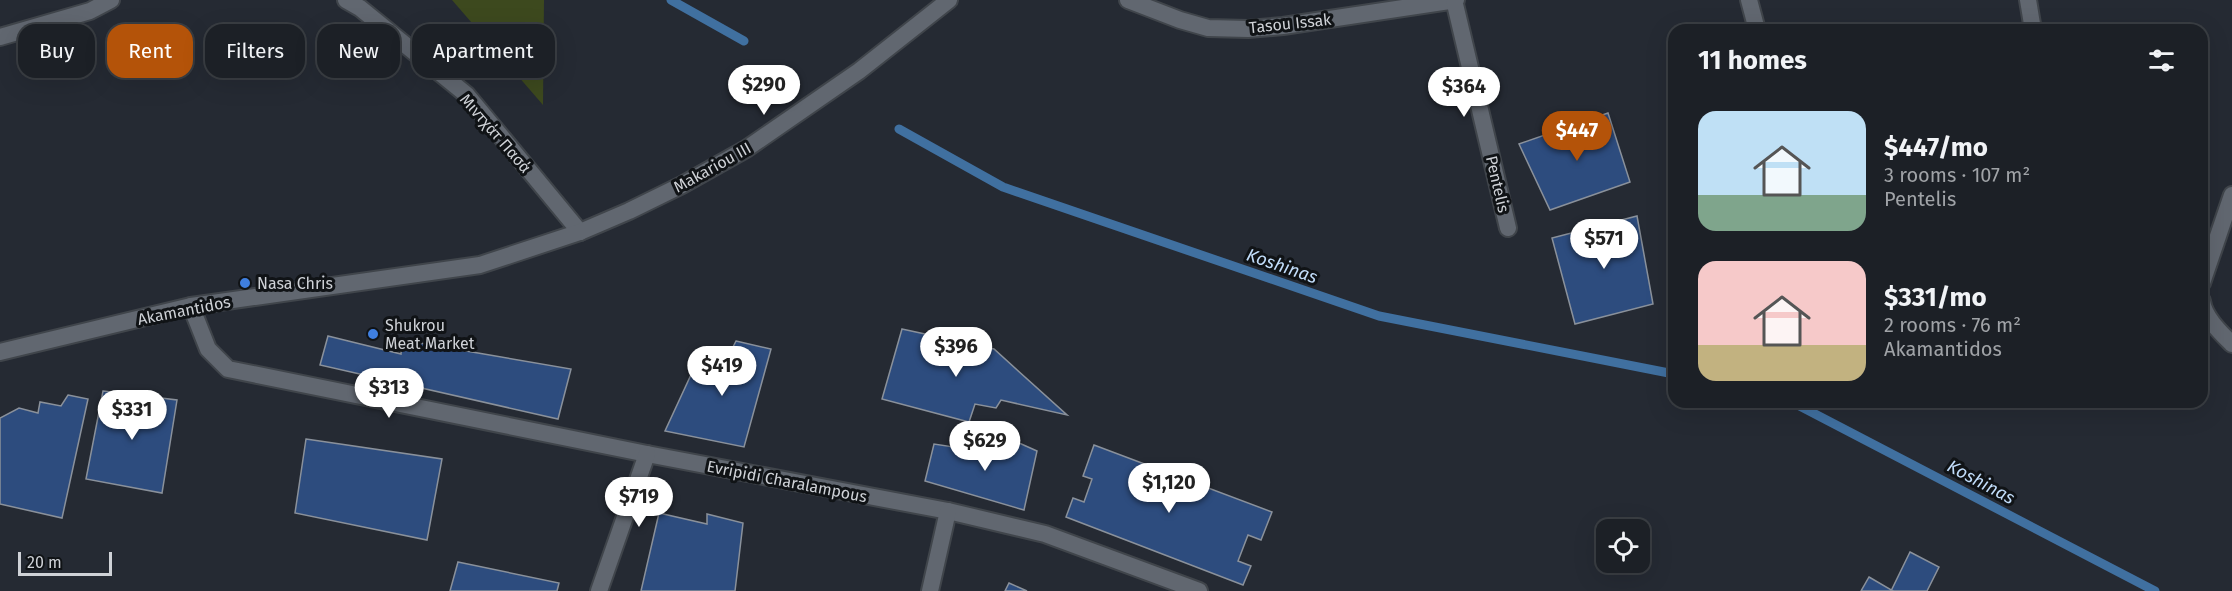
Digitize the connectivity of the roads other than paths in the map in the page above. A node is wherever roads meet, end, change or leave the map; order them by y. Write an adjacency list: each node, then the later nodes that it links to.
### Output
1 (111, 0): 10 (street)
2 (346, 0): 13 (street, Μιντχάτ Πασά)
3 (949, 0): 13 (street, Makariou III)
4 (1128, 0): 5 (street, Tasou Issak)
5 (1455, 0): 12 (street, Pentelis)
6 (1749, 0): 8 (street)
7 (2028, 0): 9 (street)
8 (1755, 24)
9 (2032, 24)
10 (0, 37)
11 (2232, 195): 14 (street)
12 (1508, 228)
13 (580, 232): 15 (street, Akamantidos)
14 (2208, 265)
15 (191, 306): 18 (street, Akamantidos); 19 (street, Evripidi Charalampous)
16 (2208, 314): 17 (street)
17 (2232, 345)
18 (0, 352)
19 (647, 454): 20 (street, Evripidi Charalampous); 21 (street)
20 (948, 511): 22 (street); 23 (street, Evripidi Charalampous)
21 (599, 591)
22 (930, 591)
23 (1199, 591)

